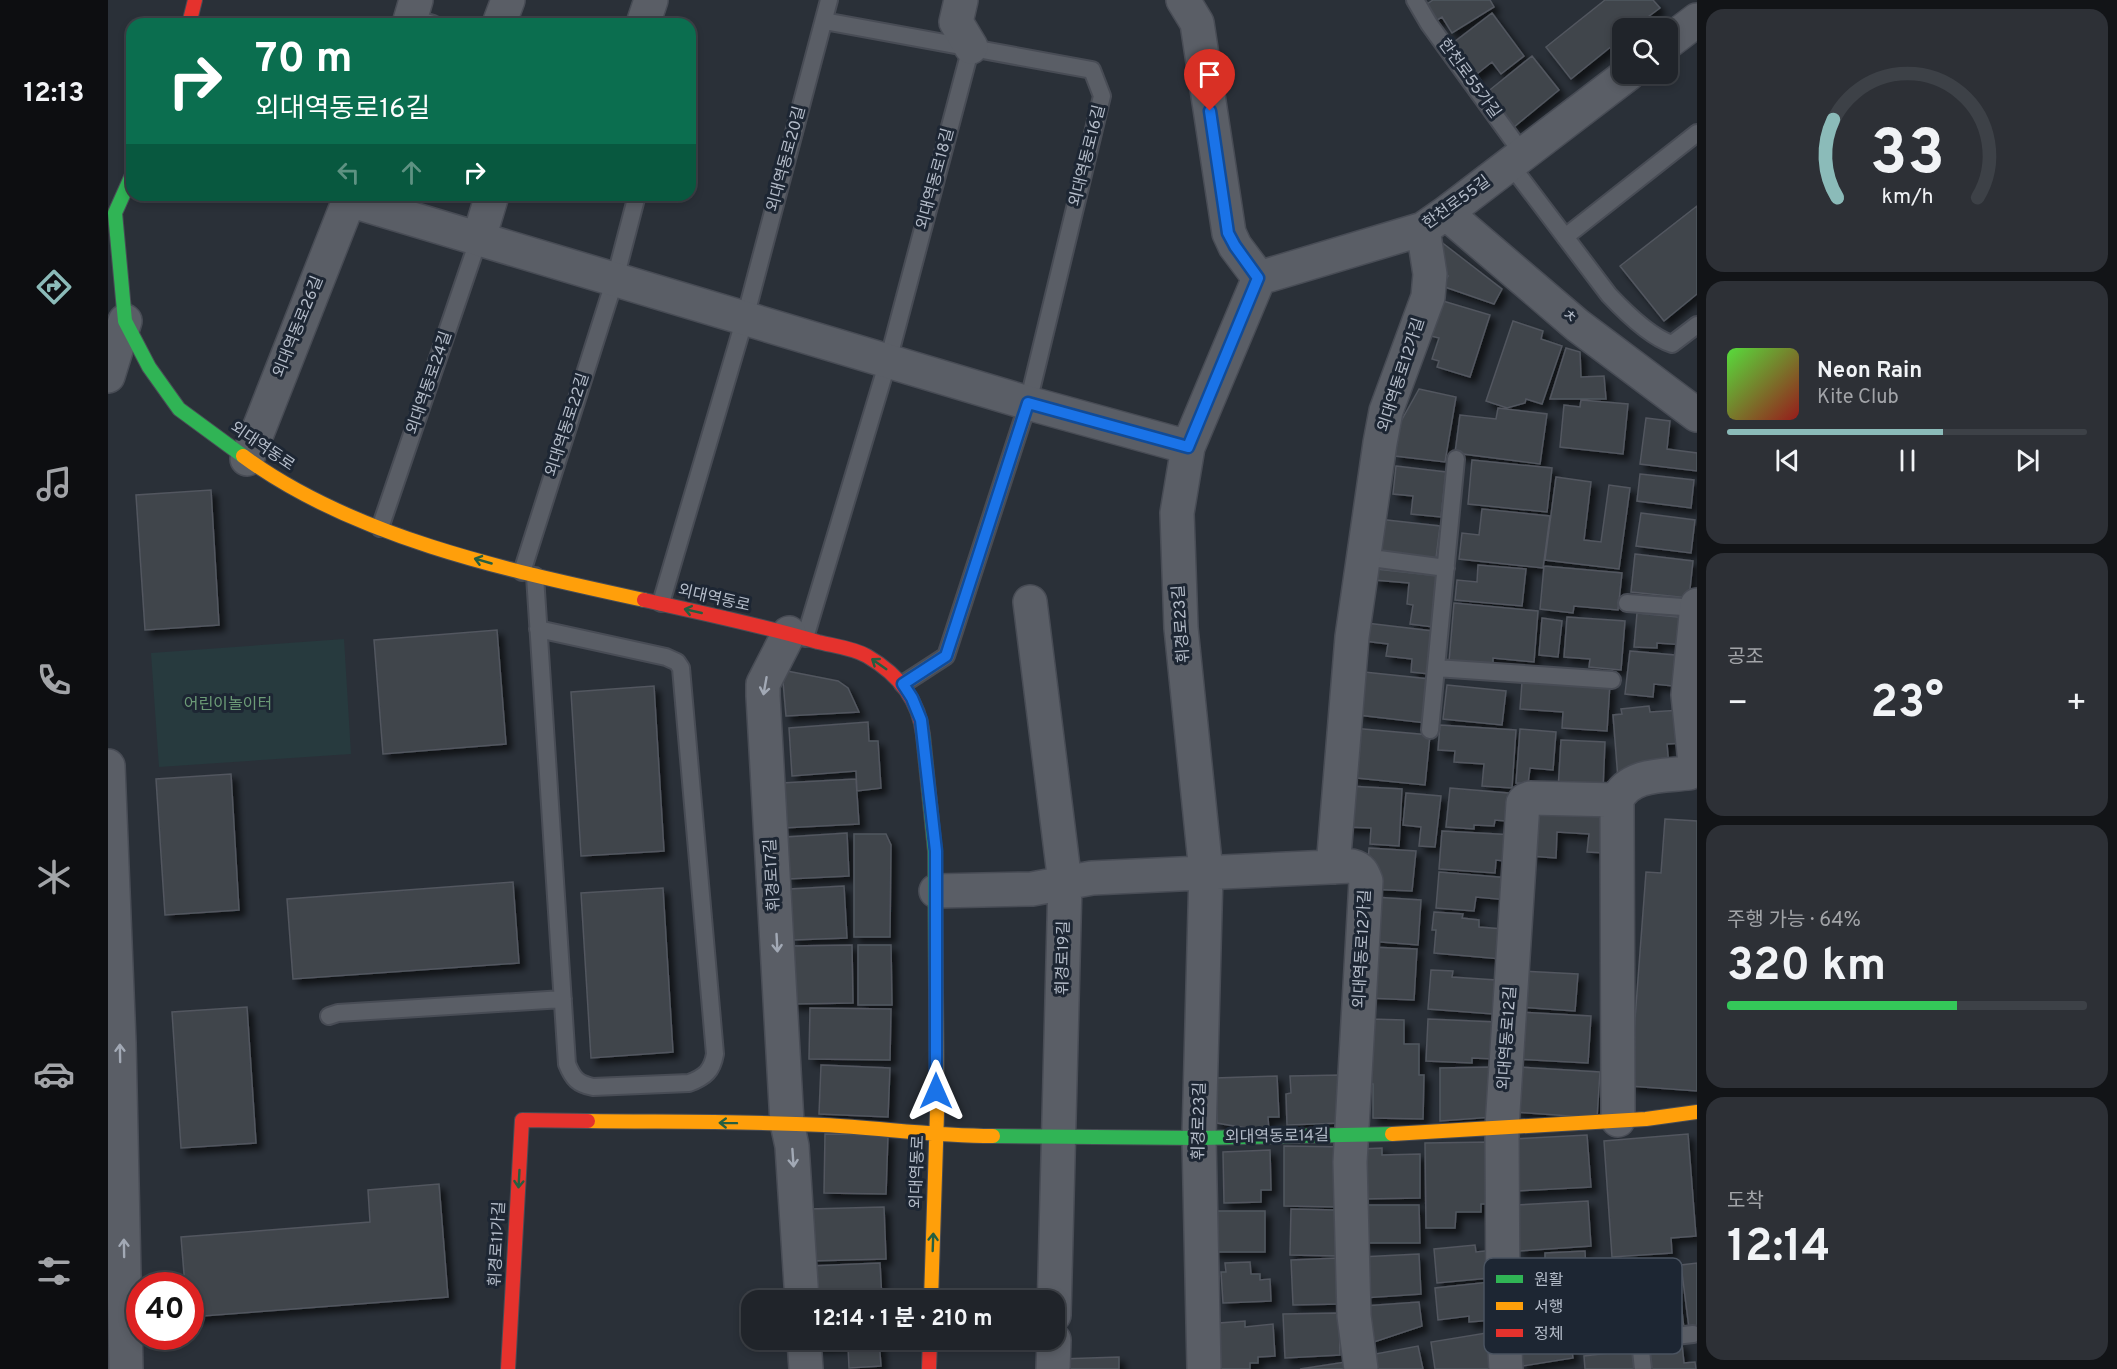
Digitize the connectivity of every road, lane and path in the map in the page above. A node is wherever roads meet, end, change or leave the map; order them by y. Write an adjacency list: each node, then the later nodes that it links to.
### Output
1 (195, 0): 8 (street)
2 (508, 0): 9 (street)
3 (651, 0): 10 (street)
4 (829, 0): 12 (lane, 외대역동로20길)
5 (961, 0): 14 (street)
6 (1183, 0): 27 (street)
7 (1418, 1): 17 (lane, 한천로55가길)
8 (190, 18)
9 (501, 18)
10 (645, 18)
11 (1697, 20): 13 (street)
12 (824, 21): 14 (lane, 외대역동로16길); 29 (lane, 외대역동로20길)
13 (1678, 34)
14 (971, 47): 32 (lane, 외대역동로18길); 34 (lane, 외대역동로16길)
15 (1615, 84): 17 (street, 한천로55길)
16 (1697, 133): 25 (lane)
17 (1517, 159): 24 (street, 한천로55길); 25 (lane, 한천로55가길)
18 (126, 184): 23 (street, 외대역동로)
19 (349, 201): 37 (street, 외대역동로26길)
20 (360, 201): 26 (street)
21 (490, 201): 26 (street, 외대역동로24길)
22 (635, 201): 28 (lane, 외대역동로22길)
23 (111, 204): 30 (street, 외대역동로)
24 (1435, 221): 27 (street, 한천로55길); 35 (street, ㅊ); 40 (street, 외대역동로12가길)
25 (1565, 237): 31 (lane, 한천로55가길)
26 (479, 238): 28 (street); 39 (lane, 외대역동로24길)
27 (1258, 278): 36 (street, 휘경로23길)
28 (615, 279): 29 (street); 42 (lane, 외대역동로22길)
29 (745, 318): 32 (street); 44 (lane, 외대역동로20길)
30 (125, 321): 33 (street); 37 (street, 외대역동로)
31 (1697, 325)
32 (888, 361): 34 (street); 48 (lane, 외대역동로18길)
33 (108, 376)
34 (1028, 403): 36 (street); 51 (lane, 외대역동로16길)
35 (1697, 415)
36 (1188, 447): 56 (street, 휘경로23길)
37 (247, 459): 39 (street, 외대역동로)
38 (1456, 459): 41 (lane)
39 (380, 528): 42 (street, 외대역동로, one-way to 39)
40 (1364, 557): 41 (lane); 55 (street, 외대역동로12가길)
41 (1446, 568): 49 (lane)
42 (528, 574): 44 (street, 외대역동로); 47 (lane)
43 (1030, 602): 57 (street, 휘경로19길)
44 (661, 603): 48 (street, 외대역동로, one-way to 44)
45 (1627, 603): 46 (lane)
46 (1697, 607): 54 (street)
47 (538, 629): 59 (lane); 59 (lane)
48 (797, 635): 51 (street, 외대역동로, one-way to 48); 63 (street, 휘경로17길, one-way to 63)
49 (1436, 668): 50 (lane); 52 (lane)
50 (1612, 680)
51 (903, 684): 58 (street, 외대역동로)
52 (1430, 730)
53 (108, 766): 80 (street, one-way to 53)
54 (1617, 800): 62 (street); 64 (street, 외대역동로12길)
55 (1333, 867): 56 (street); 66 (street, 외대역동로12가길)
56 (1206, 872): 57 (street); 68 (street, 휘경로23길)
57 (1065, 883): 58 (street); 67 (street, 휘경로19길)
58 (936, 891): 65 (street, 외대역동로)
59 (563, 999): 60 (lane)
60 (329, 1017)
61 (1697, 1112): 62 (street, 외대역동로14길)
62 (1618, 1120): 64 (street, 외대역동로14길)
63 (787, 1124): 65 (street, 외대역동로14길); 70 (street, 휘경로17길, one-way to 70); 81 (street, 휘경로11가길, one-way to 81)
64 (1502, 1127): 66 (street, 외대역동로14길); 69 (street, 외대역동로12길)
65 (936, 1135): 67 (street, 외대역동로14길); 71 (street, 외대역동로, one-way to 65)
66 (1353, 1136): 68 (street, 외대역동로14길); 86 (street, 외대역동로12가길)
67 (1060, 1138): 68 (street, 외대역동로14길); 72 (street, 휘경로19길)
68 (1199, 1138): 85 (street, 휘경로23길)
69 (1503, 1258)
70 (801, 1290)
71 (931, 1290)
72 (1055, 1290)
73 (1693, 1334): 74 (lane)
74 (1682, 1335)
75 (805, 1350): 82 (street)
76 (930, 1350): 83 (street)
77 (1054, 1350): 84 (street)
78 (1505, 1354): 87 (street, 외대역동로12길)
79 (1641, 1354): 88 (lane)
80 (126, 1369)
81 (508, 1369)
82 (806, 1369)
83 (930, 1369)
84 (1053, 1369)
85 (1204, 1369)
86 (1361, 1369)
87 (1506, 1369)
88 (1643, 1369)

